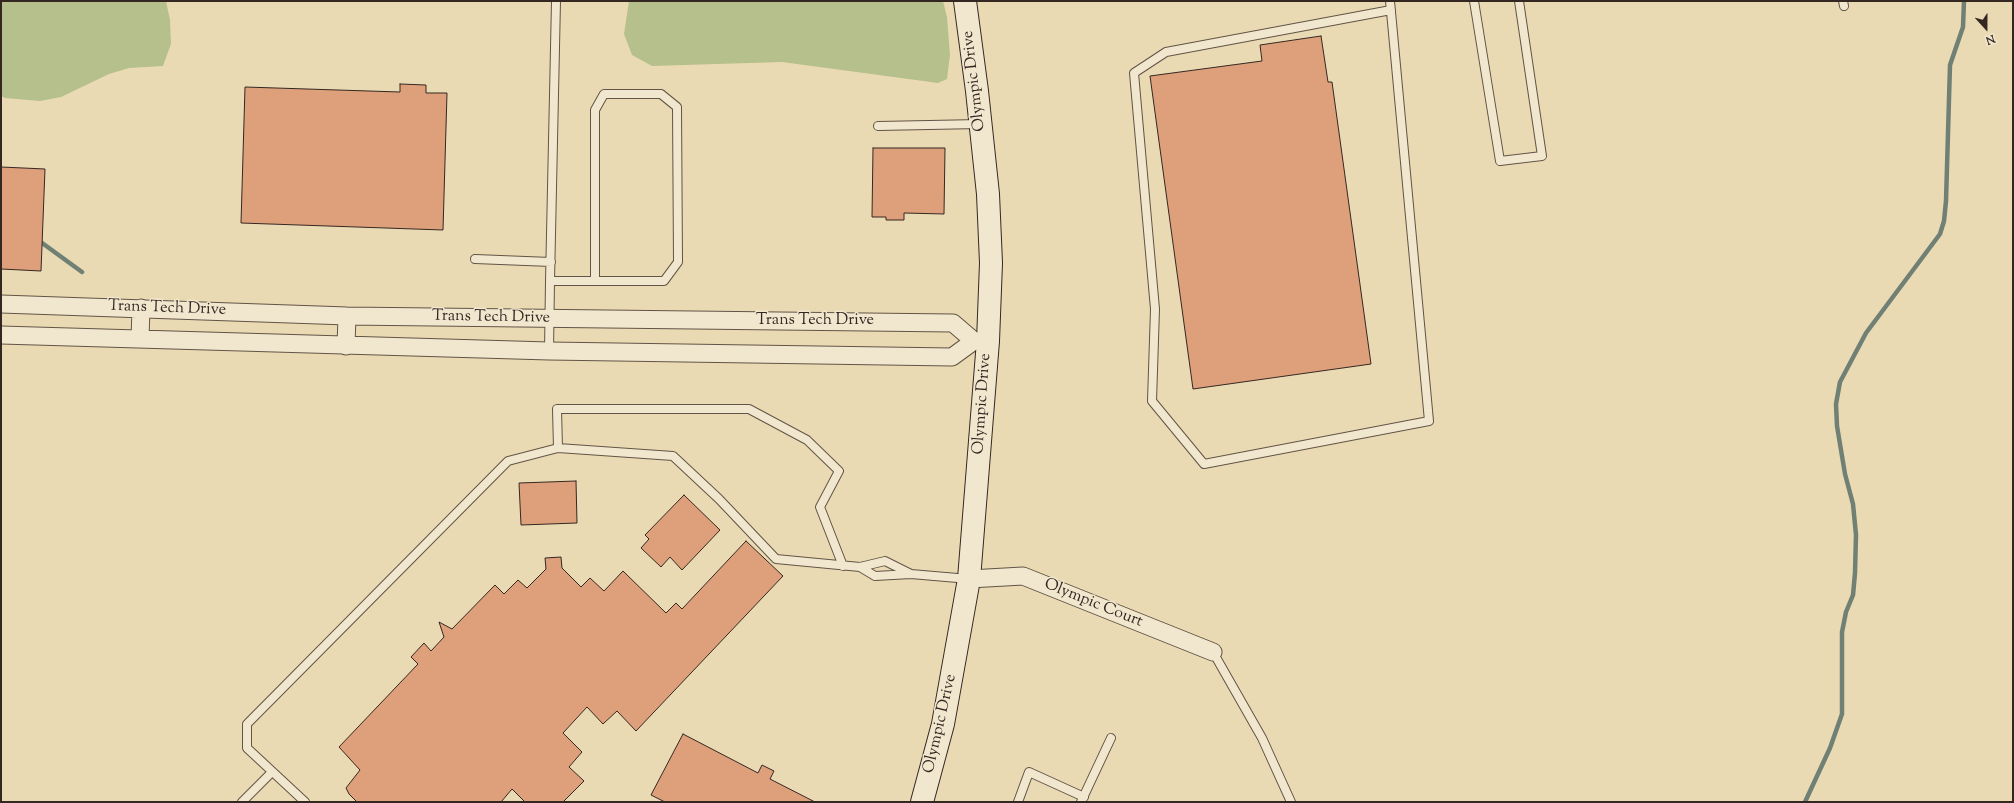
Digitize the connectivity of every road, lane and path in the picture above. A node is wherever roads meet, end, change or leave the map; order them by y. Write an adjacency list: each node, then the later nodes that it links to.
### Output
1 (556, 1): 9 (lane)
2 (965, 1): 6 (street, Olympic Drive)
3 (1474, 1): 4 (lane)
4 (1519, 1)
5 (1390, 5): 5 (lane)
6 (981, 124): 7 (lane); 18 (street, Olympic Drive)
7 (878, 126)
8 (475, 258): 9 (lane)
9 (551, 262): 10 (lane)
10 (550, 281): 11 (lane); 15 (lane)
11 (595, 281): 11 (lane)
12 (1, 304): 13 (street, Trans Tech Drive)
13 (141, 308): 14 (street, Trans Tech Drive); 17 (street)
14 (347, 316): 15 (street, Trans Tech Drive); 19 (street)
15 (549, 319): 18 (street, Trans Tech Drive); 20 (lane)
16 (1, 335): 17 (street, Trans Tech Drive)
17 (140, 339): 19 (street, Trans Tech Drive)
18 (981, 341): 20 (street, Trans Tech Drive); 25 (street, Olympic Drive)
19 (346, 346): 20 (street, Trans Tech Drive)
20 (548, 351)
21 (558, 448): 22 (lane); 22 (lane); 28 (lane)
22 (843, 566): 23 (lane)
23 (860, 567): 24 (lane); 24 (lane)
24 (910, 574): 25 (lane)
25 (969, 579): 26 (street, Olympic Court); 32 (street, Olympic Drive)
26 (1213, 652): 34 (lane)
27 (1111, 738): 29 (lane)
28 (272, 772): 30 (lane); 31 (lane)
29 (1083, 799): 33 (lane)
30 (242, 802)
31 (304, 802)
32 (922, 802)
33 (1018, 802)
34 (1291, 802)

